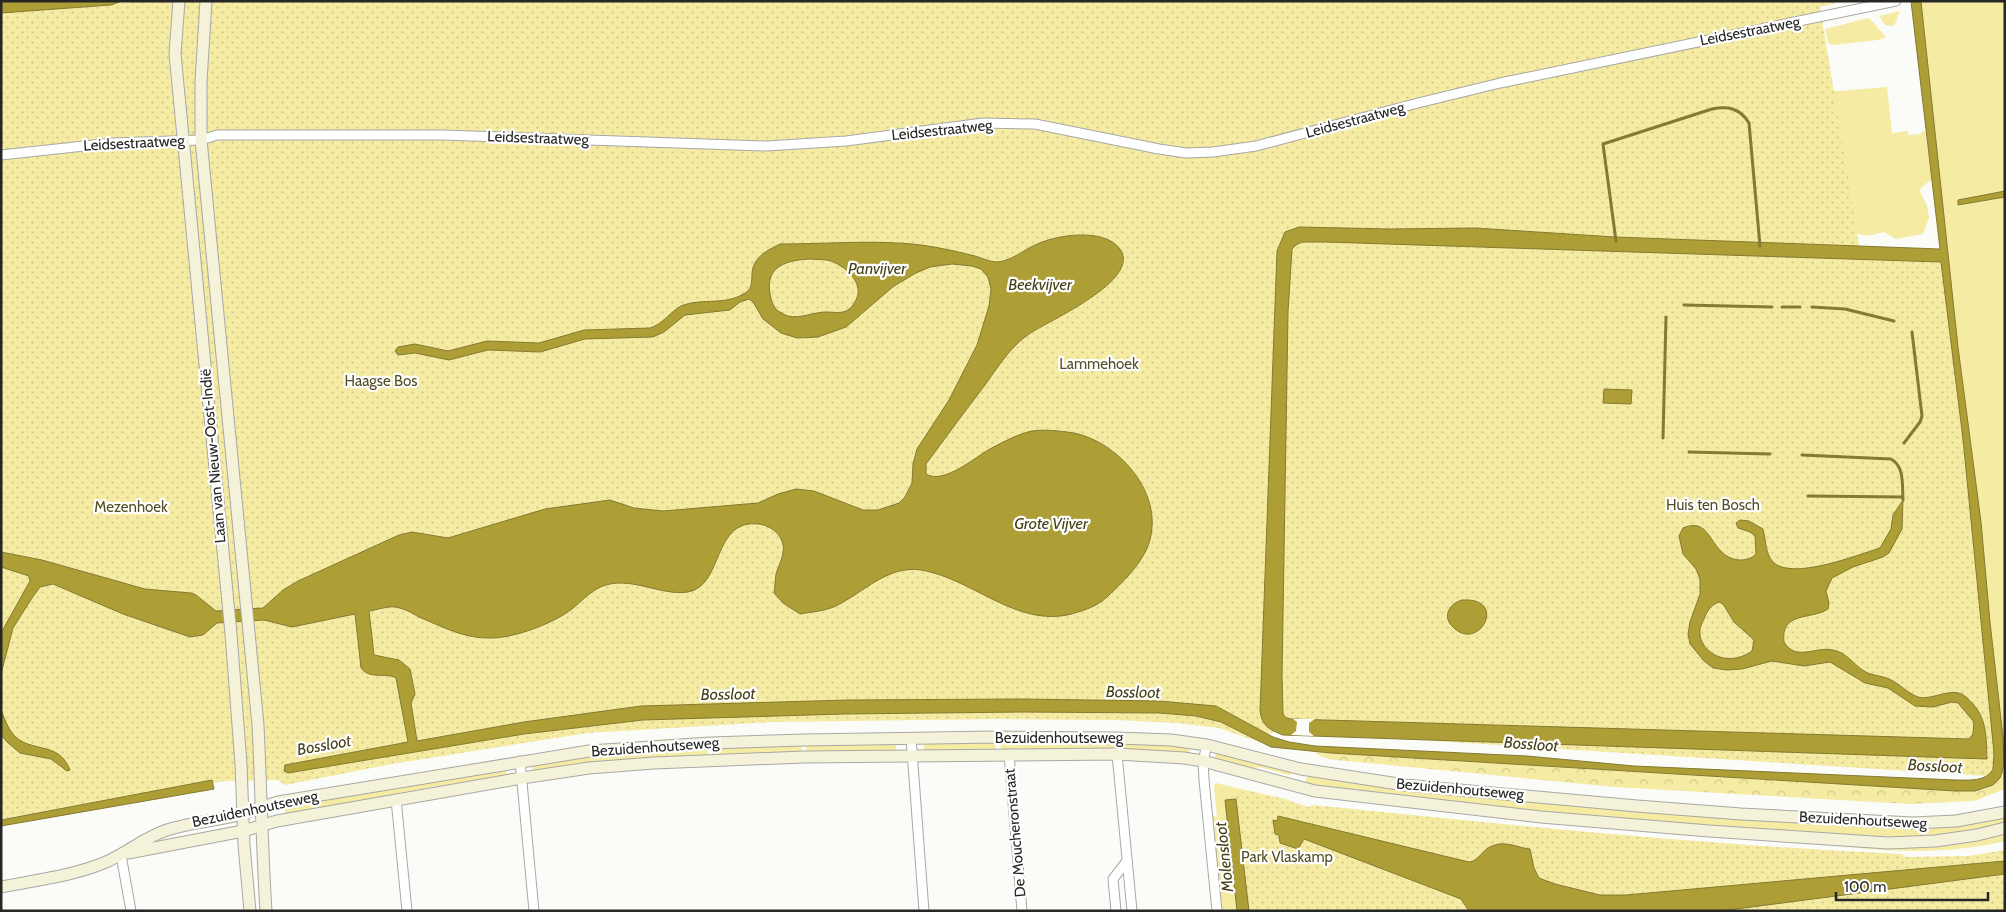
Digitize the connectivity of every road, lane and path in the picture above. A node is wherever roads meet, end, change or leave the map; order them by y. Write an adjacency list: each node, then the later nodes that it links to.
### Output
1 (179, 1): 5 (main road, Laan van Nieuw-Oost-Indië)
2 (206, 1): 4 (main road, Laan van Nieuw-Oost-Indië)
3 (1896, 1): 4 (street, Leidsestraatweg)
4 (201, 140): 5 (street, Leidsestraatweg); 16 (main road, Laan van Nieuw-Oost-Indië)
5 (182, 141): 6 (street, Leidsestraatweg); 18 (main road, Laan van Nieuw-Oost-Indië)
6 (1, 154)
7 (911, 738): 8 (main road, Bezuidenhoutseweg); 11 (street); 12 (main road, Bezuidenhoutseweg)
8 (1207, 745): 13 (street); 17 (main road, Bezuidenhoutseweg)
9 (1009, 754): 10 (main road, Bezuidenhoutseweg); 11 (main road, Bezuidenhoutseweg); 31 (street, De Moucheronstraat)
10 (1117, 754): 13 (main road, Bezuidenhoutseweg); 23 (street)
11 (912, 755): 14 (main road, Bezuidenhoutseweg); 25 (street)
12 (520, 761): 14 (street); 16 (main road, Bezuidenhoutseweg)
13 (1203, 761): 20 (main road, Bezuidenhoutseweg); 34 (street)
14 (522, 778): 15 (main road, Bezuidenhoutseweg); 30 (street)
15 (396, 799): 19 (main road, Bezuidenhoutseweg); 29 (street)
16 (262, 806): 18 (main road, Bezuidenhoutseweg); 19 (main road, Laan van Nieuw-Oost-Indië)
17 (2005, 812)
18 (242, 814): 21 (main road, Laan van Nieuw-Oost-Indië); 22 (main road, Bezuidenhoutseweg)
19 (262, 826): 21 (main road, Bezuidenhoutseweg); 28 (main road, Laan van Nieuw-Oost-Indië)
20 (2005, 828)
21 (243, 831): 22 (main road, Bezuidenhoutseweg); 27 (main road, Laan van Nieuw-Oost-Indië)
22 (122, 854): 24 (main road, Bezuidenhoutseweg); 26 (street)
23 (1127, 861): 32 (street); 33 (street)
24 (1, 887)
25 (921, 910)
26 (132, 911)
27 (250, 911)
28 (266, 911)
29 (407, 911)
30 (534, 911)
31 (1022, 911)
32 (1116, 911)
33 (1132, 911)
34 (1217, 911)

